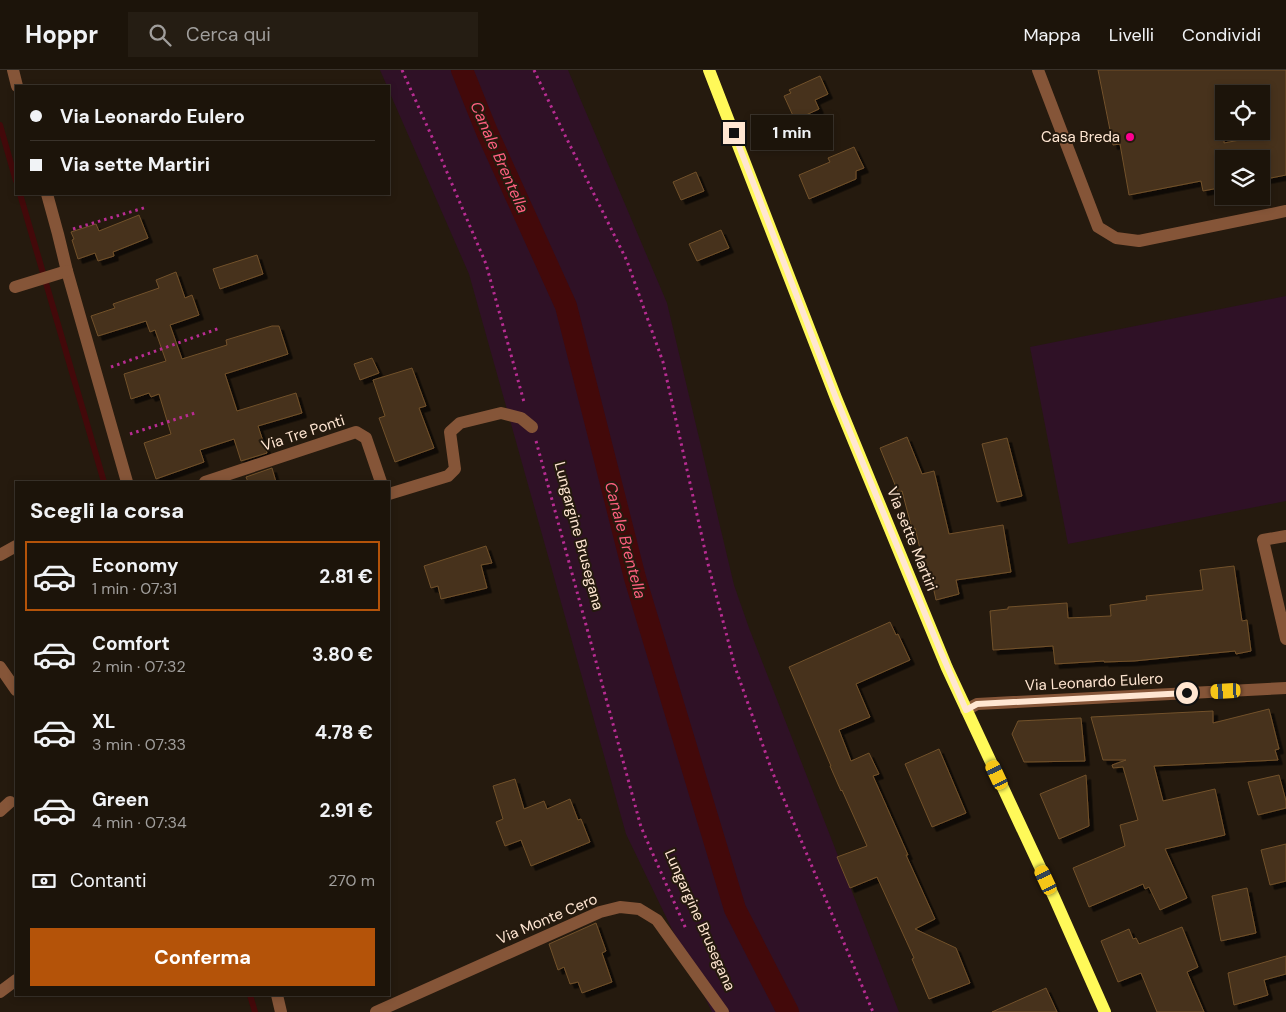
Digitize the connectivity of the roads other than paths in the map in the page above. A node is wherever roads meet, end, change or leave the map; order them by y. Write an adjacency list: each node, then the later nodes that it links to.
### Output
1 (13, 70): 4 (street)
2 (709, 70): 21 (main road, Via sette Martiri)
3 (1038, 70): 6 (street)
4 (17, 85)
5 (47, 195): 7 (street)
6 (1286, 211)
7 (67, 271): 8 (street); 10 (street)
8 (15, 287)
9 (532, 427): 13 (street)
10 (127, 481)
11 (208, 481): 12 (street, Via Tre Ponti)
12 (381, 481)
13 (390, 495)
14 (1286, 536): 17 (street)
15 (15, 547): 16 (street)
16 (0, 555)
17 (1286, 639)
18 (0, 668): 20 (street)
19 (1286, 688): 21 (street, Via Leonardo Eulero)
20 (15, 689)
21 (966, 710): 30 (main road, Via sette Martiri)
22 (10, 802): 23 (street)
23 (0, 811)
24 (15, 981): 25 (street)
25 (0, 992)
26 (277, 996): 28 (street)
27 (722, 1011): 29 (street, Via Monte Cero)
28 (281, 1012)
29 (376, 1012)
30 (1105, 1012)

